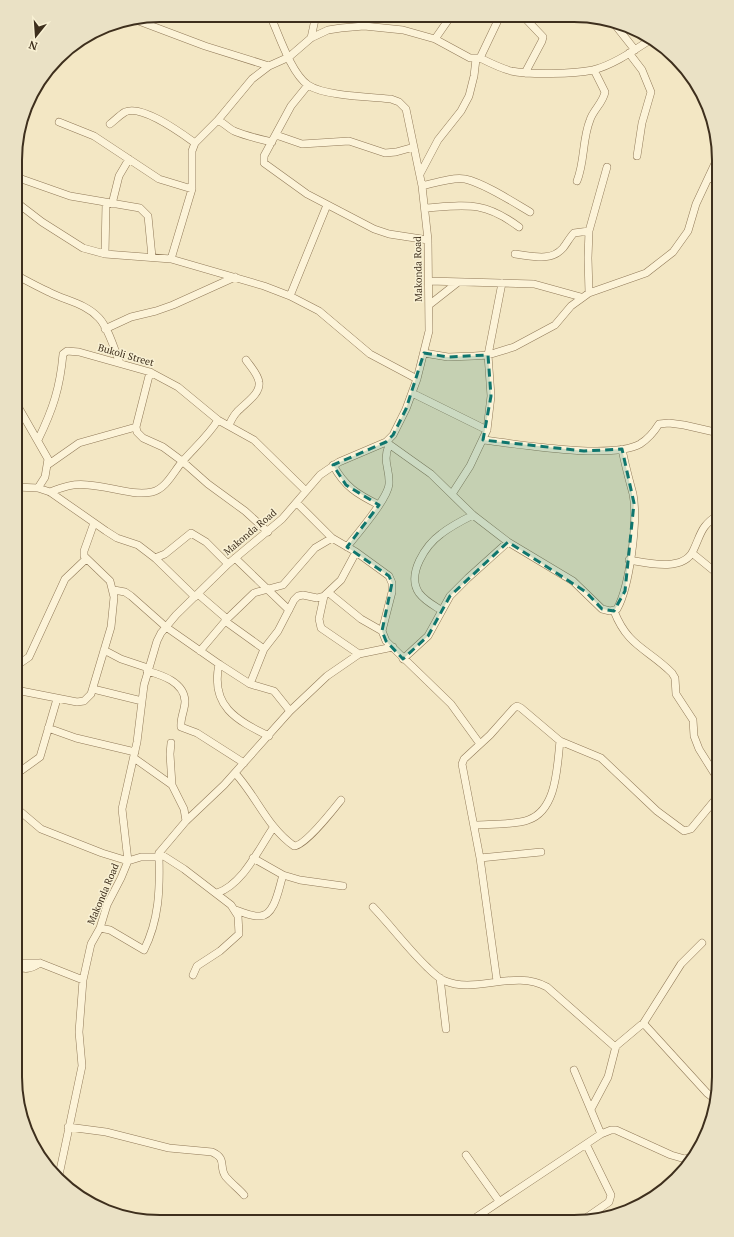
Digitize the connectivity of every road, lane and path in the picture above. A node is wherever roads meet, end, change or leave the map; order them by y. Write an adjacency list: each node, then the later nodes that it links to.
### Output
1 (273, 22): 12 (street)
2 (315, 22): 8 (street)
3 (447, 22): 9 (street)
4 (497, 22): 13 (street)
5 (529, 22): 16 (street)
6 (144, 23): 14 (street)
7 (618, 30): 11 (street)
8 (311, 38): 9 (street); 12 (street)
9 (435, 39): 13 (street)
10 (646, 42): 11 (street)
11 (632, 52): 15 (street); 24 (street)
12 (289, 57): 14 (street); 17 (street)
13 (478, 58): 16 (street); 28 (street)
14 (269, 66): 18 (street)
15 (594, 70): 16 (street); 32 (street)
16 (525, 73)
17 (308, 85): 21 (street); 23 (street, Makonda Road)
18 (218, 120): 21 (street); 22 (street)
19 (59, 122): 25 (street)
20 (110, 124): 22 (street)
21 (274, 138): 23 (street); 36 (street)
22 (196, 142): 34 (street)
23 (414, 147): 28 (street, Makonda Road)
24 (637, 156)
25 (129, 159): 34 (street); 35 (street)
26 (607, 166): 41 (street)
27 (712, 171): 29 (street)
28 (420, 174): 33 (street, Makonda Road)
29 (709, 178): 31 (street); 52 (street)
30 (22, 179): 35 (street)
31 (712, 179)
32 (577, 182)
33 (422, 186): 38 (street, Makonda Road); 39 (street)
34 (192, 189): 46 (street)
35 (109, 204): 43 (street); 45 (street)
36 (327, 205): 42 (street); 53 (street)
37 (22, 207): 43 (street)
38 (426, 208): 40 (street); 42 (street, Makonda Road)
39 (530, 212)
40 (519, 227)
41 (590, 232): 44 (street); 52 (street)
42 (428, 240): 49 (street, Makonda Road)
43 (105, 254): 45 (street)
44 (515, 254)
45 (152, 257): 46 (street)
46 (171, 259): 47 (street)
47 (235, 277): 53 (street); 56 (street)
48 (22, 278): 56 (street)
49 (428, 281): 50 (street); 55 (street, Makonda Road)
50 (457, 283): 51 (street); 55 (street)
51 (502, 283): 54 (street); 58 (street)
52 (589, 293): 54 (street)
53 (290, 296): 62 (street)
54 (581, 297): 58 (street)
55 (429, 305): 57 (street, Makonda Road)
56 (105, 329): 60 (street)
57 (424, 353): 58 (street); 62 (street, Makonda Road)
58 (488, 355): 68 (street)
59 (246, 360): 66 (street)
60 (120, 363): 61 (street, Bukoli Street); 70 (street, Bukoli Street)
61 (150, 372): 65 (street, Bukoli Street); 67 (street)
62 (416, 379): 63 (street, Makonda Road)
63 (412, 393): 68 (street); 72 (street, Makonda Road)
64 (22, 413): 70 (street)
65 (218, 420): 66 (street, Bukoli Street); 74 (street)
66 (228, 425): 79 (street, Bukoli Street)
67 (136, 427): 74 (street); 75 (street)
68 (487, 430): 71 (street)
69 (712, 431): 73 (street)
70 (38, 440): 75 (street)
71 (483, 440): 73 (street); 81 (street)
72 (388, 444): 76 (street, Makonda Road); 81 (street); 83 (street)
73 (622, 449): 96 (street)
74 (182, 461): 80 (street); 87 (street)
75 (49, 464): 78 (street)
76 (333, 465): 79 (street, Makonda Road); 83 (street)
77 (22, 487): 78 (street)
78 (38, 488): 80 (street)
79 (306, 491): 82 (street, Makonda Road)
80 (50, 492): 86 (street)
81 (452, 494): 84 (street)
82 (297, 503): 87 (street, Makonda Road); 88 (street)
83 (379, 505): 90 (street)
84 (474, 515): 89 (street); 104 (street)
85 (712, 520): 92 (street)
86 (94, 523): 93 (street); 95 (street)
87 (268, 532): 94 (street, Makonda Road)
88 (332, 538): 90 (street); 99 (street)
89 (508, 542): 104 (street); 105 (street)
90 (347, 547): 91 (street)
91 (356, 552): 101 (street); 108 (street)
92 (692, 553): 96 (street); 98 (street)
93 (155, 558): 97 (street); 102 (street)
94 (235, 558): 97 (street, Makonda Road); 99 (street)
95 (86, 559): 100 (street); 115 (street)
96 (630, 560): 105 (street)
97 (228, 564): 102 (street, Makonda Road)
98 (712, 570)
99 (266, 589): 103 (street); 106 (street)
100 (114, 590): 107 (street); 111 (street)
101 (326, 594): 103 (street); 108 (street); 113 (street)
102 (196, 595): 106 (street); 107 (street, Makonda Road)
103 (289, 610): 110 (street)
104 (441, 610): 114 (street)
105 (614, 611): 132 (street)
106 (226, 620): 110 (street); 112 (street)
107 (166, 627): 112 (street); 117 (street, Makonda Road)
108 (382, 631): 109 (street)
109 (393, 647): 113 (street); 114 (street)
110 (264, 648): 118 (street)
111 (104, 650): 117 (street); 119 (street)
112 (200, 651): 116 (street)
113 (360, 654): 123 (street)
114 (403, 659): 128 (street)
115 (22, 662)
116 (219, 664): 118 (street); 125 (street)
117 (147, 670): 122 (street, Makonda Road); 130 (street)
118 (250, 684): 123 (street)
119 (93, 689): 121 (street); 122 (street)
120 (22, 691): 121 (street)
121 (57, 699): 124 (street)
122 (142, 701): 129 (street, Makonda Road)
123 (290, 711): 125 (street)
124 (48, 728): 129 (street); 131 (street)
125 (269, 736): 130 (street)
126 (560, 741): 128 (street); 136 (street); 139 (street)
127 (171, 744): 134 (street)
128 (480, 744): 139 (street)
129 (135, 755): 134 (street); 145 (street, Makonda Road)
130 (244, 763): 133 (street)
131 (22, 769)
132 (712, 770)
133 (235, 773): 138 (street); 140 (street)
134 (172, 785): 138 (street)
135 (341, 800): 140 (street)
136 (712, 802)
137 (22, 813): 145 (street)
138 (186, 821): 142 (street)
139 (475, 825): 144 (street)
140 (273, 828): 143 (street)
141 (540, 852): 144 (street)
142 (159, 855): 145 (street); 148 (street); 151 (street)
143 (253, 858): 146 (street); 148 (street)
144 (480, 858): 157 (street)
145 (128, 861): 151 (street, Makonda Road)
146 (283, 875): 147 (street); 150 (street)
147 (343, 886)
148 (217, 894): 150 (street)
149 (373, 907): 155 (street)
150 (235, 910): 154 (street)
151 (100, 928): 156 (street, Makonda Road)
152 (702, 943): 158 (street)
153 (22, 968): 156 (street)
154 (193, 975)
155 (440, 978): 157 (street); 159 (street)
156 (83, 980): 164 (street, Makonda Road)
157 (497, 981): 160 (street)
158 (643, 1024): 160 (street); 162 (street)
159 (446, 1029)
160 (616, 1046): 163 (street)
161 (574, 1070): 163 (street)
162 (710, 1096)
163 (591, 1109): 165 (street)
164 (68, 1127): 169 (street, Makonda Road); 170 (street)
165 (601, 1134): 166 (street); 168 (street)
166 (586, 1144): 171 (street); 172 (street)
167 (466, 1155): 171 (street)
168 (685, 1159)
169 (60, 1172)
170 (244, 1195)
171 (499, 1201): 173 (street)
172 (593, 1213)
173 (479, 1215)

